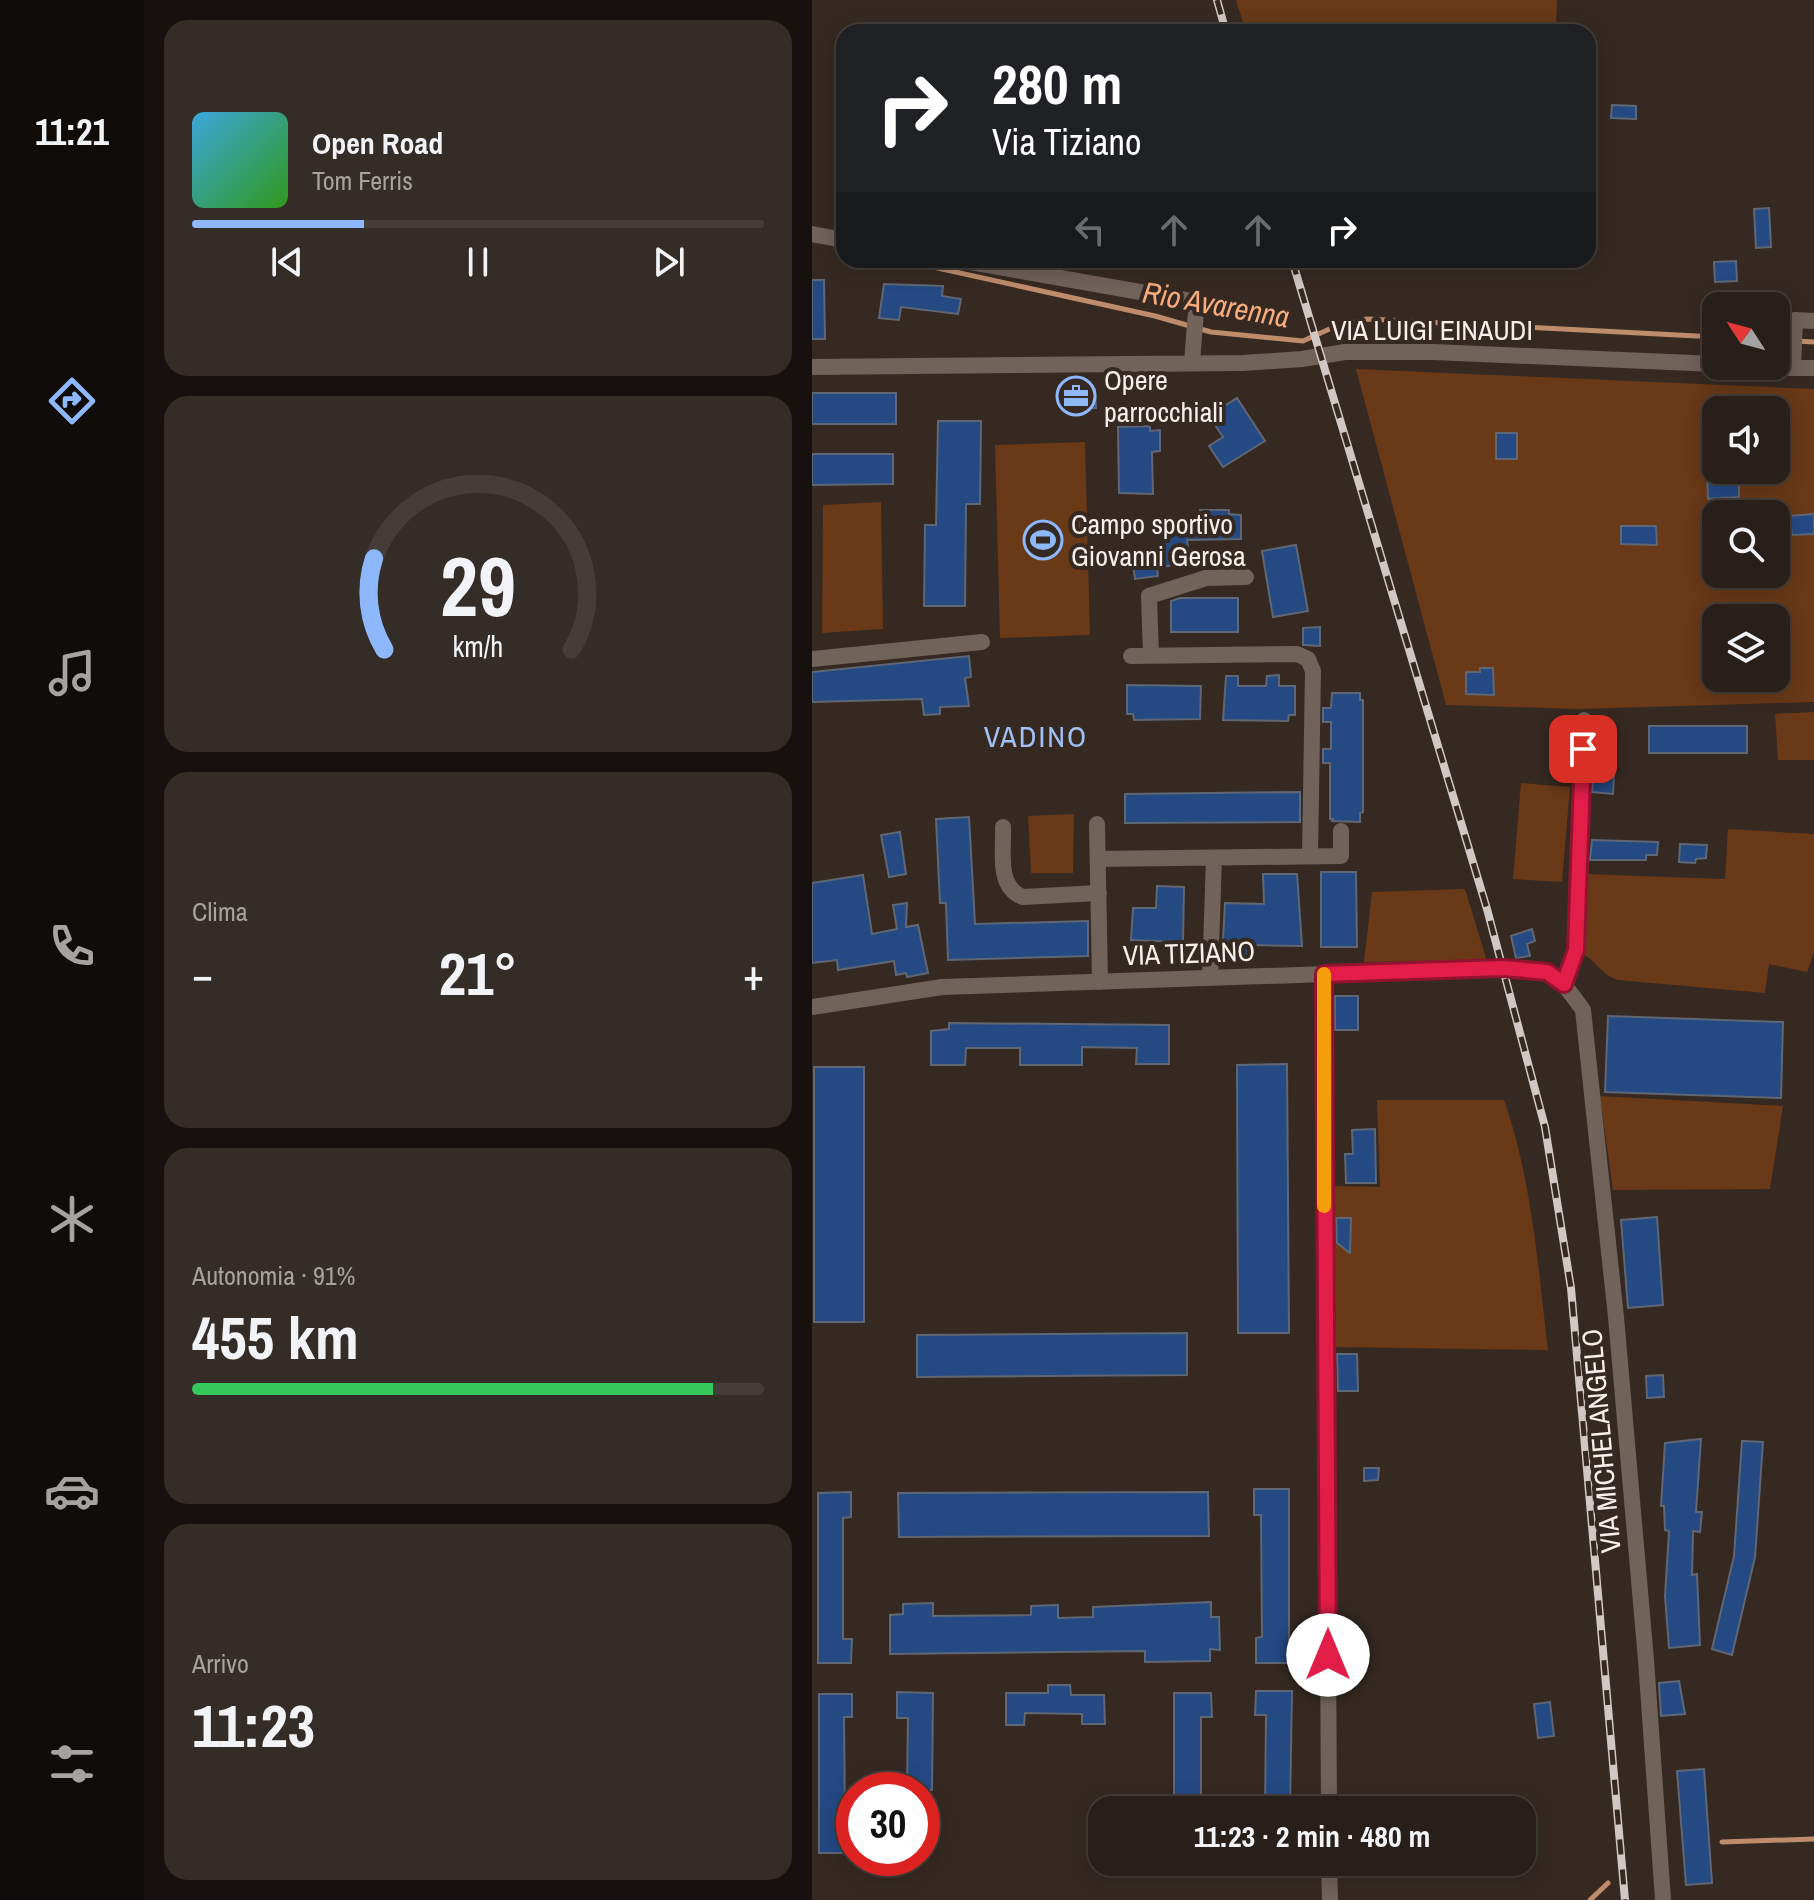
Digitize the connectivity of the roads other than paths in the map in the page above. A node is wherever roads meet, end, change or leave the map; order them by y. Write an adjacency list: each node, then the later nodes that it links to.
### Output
1 (812, 234): 2 (street)
2 (836, 238)
3 (1004, 268): 5 (street)
4 (1814, 321): 9 (street)
5 (1192, 357): 6 (street, VIA LUIGI EINAUDI); 7 (street, VIA LUIGI EINAUDI)
6 (1702, 363)
7 (812, 367)
8 (1790, 368): 9 (street)
9 (1793, 368): 10 (street)
10 (1814, 368)
11 (1246, 577): 13 (street)
12 (982, 642): 15 (street)
13 (1151, 655): 14 (street); 20 (street)
14 (1131, 656)
15 (812, 659)
16 (1584, 720): 27 (street)
17 (1097, 824): 22 (street)
18 (1003, 827): 23 (street)
19 (1341, 831): 20 (street)
20 (1310, 856): 21 (street)
21 (1214, 858): 22 (street); 25 (street)
22 (1098, 859): 23 (street)
23 (1099, 893): 26 (street)
24 (1324, 974): 25 (street, VIA TIZIANO); 27 (street, VIA TIZIANO); 29 (street)
25 (1210, 978): 26 (street, VIA TIZIANO)
26 (1100, 982): 28 (street, VIA TIZIANO)
27 (1564, 984): 32 (street, VIA MICHELANGELO)
28 (812, 1007)
29 (1329, 1796)
30 (1329, 1876): 31 (street)
31 (1330, 1900)
32 (1663, 1900)

